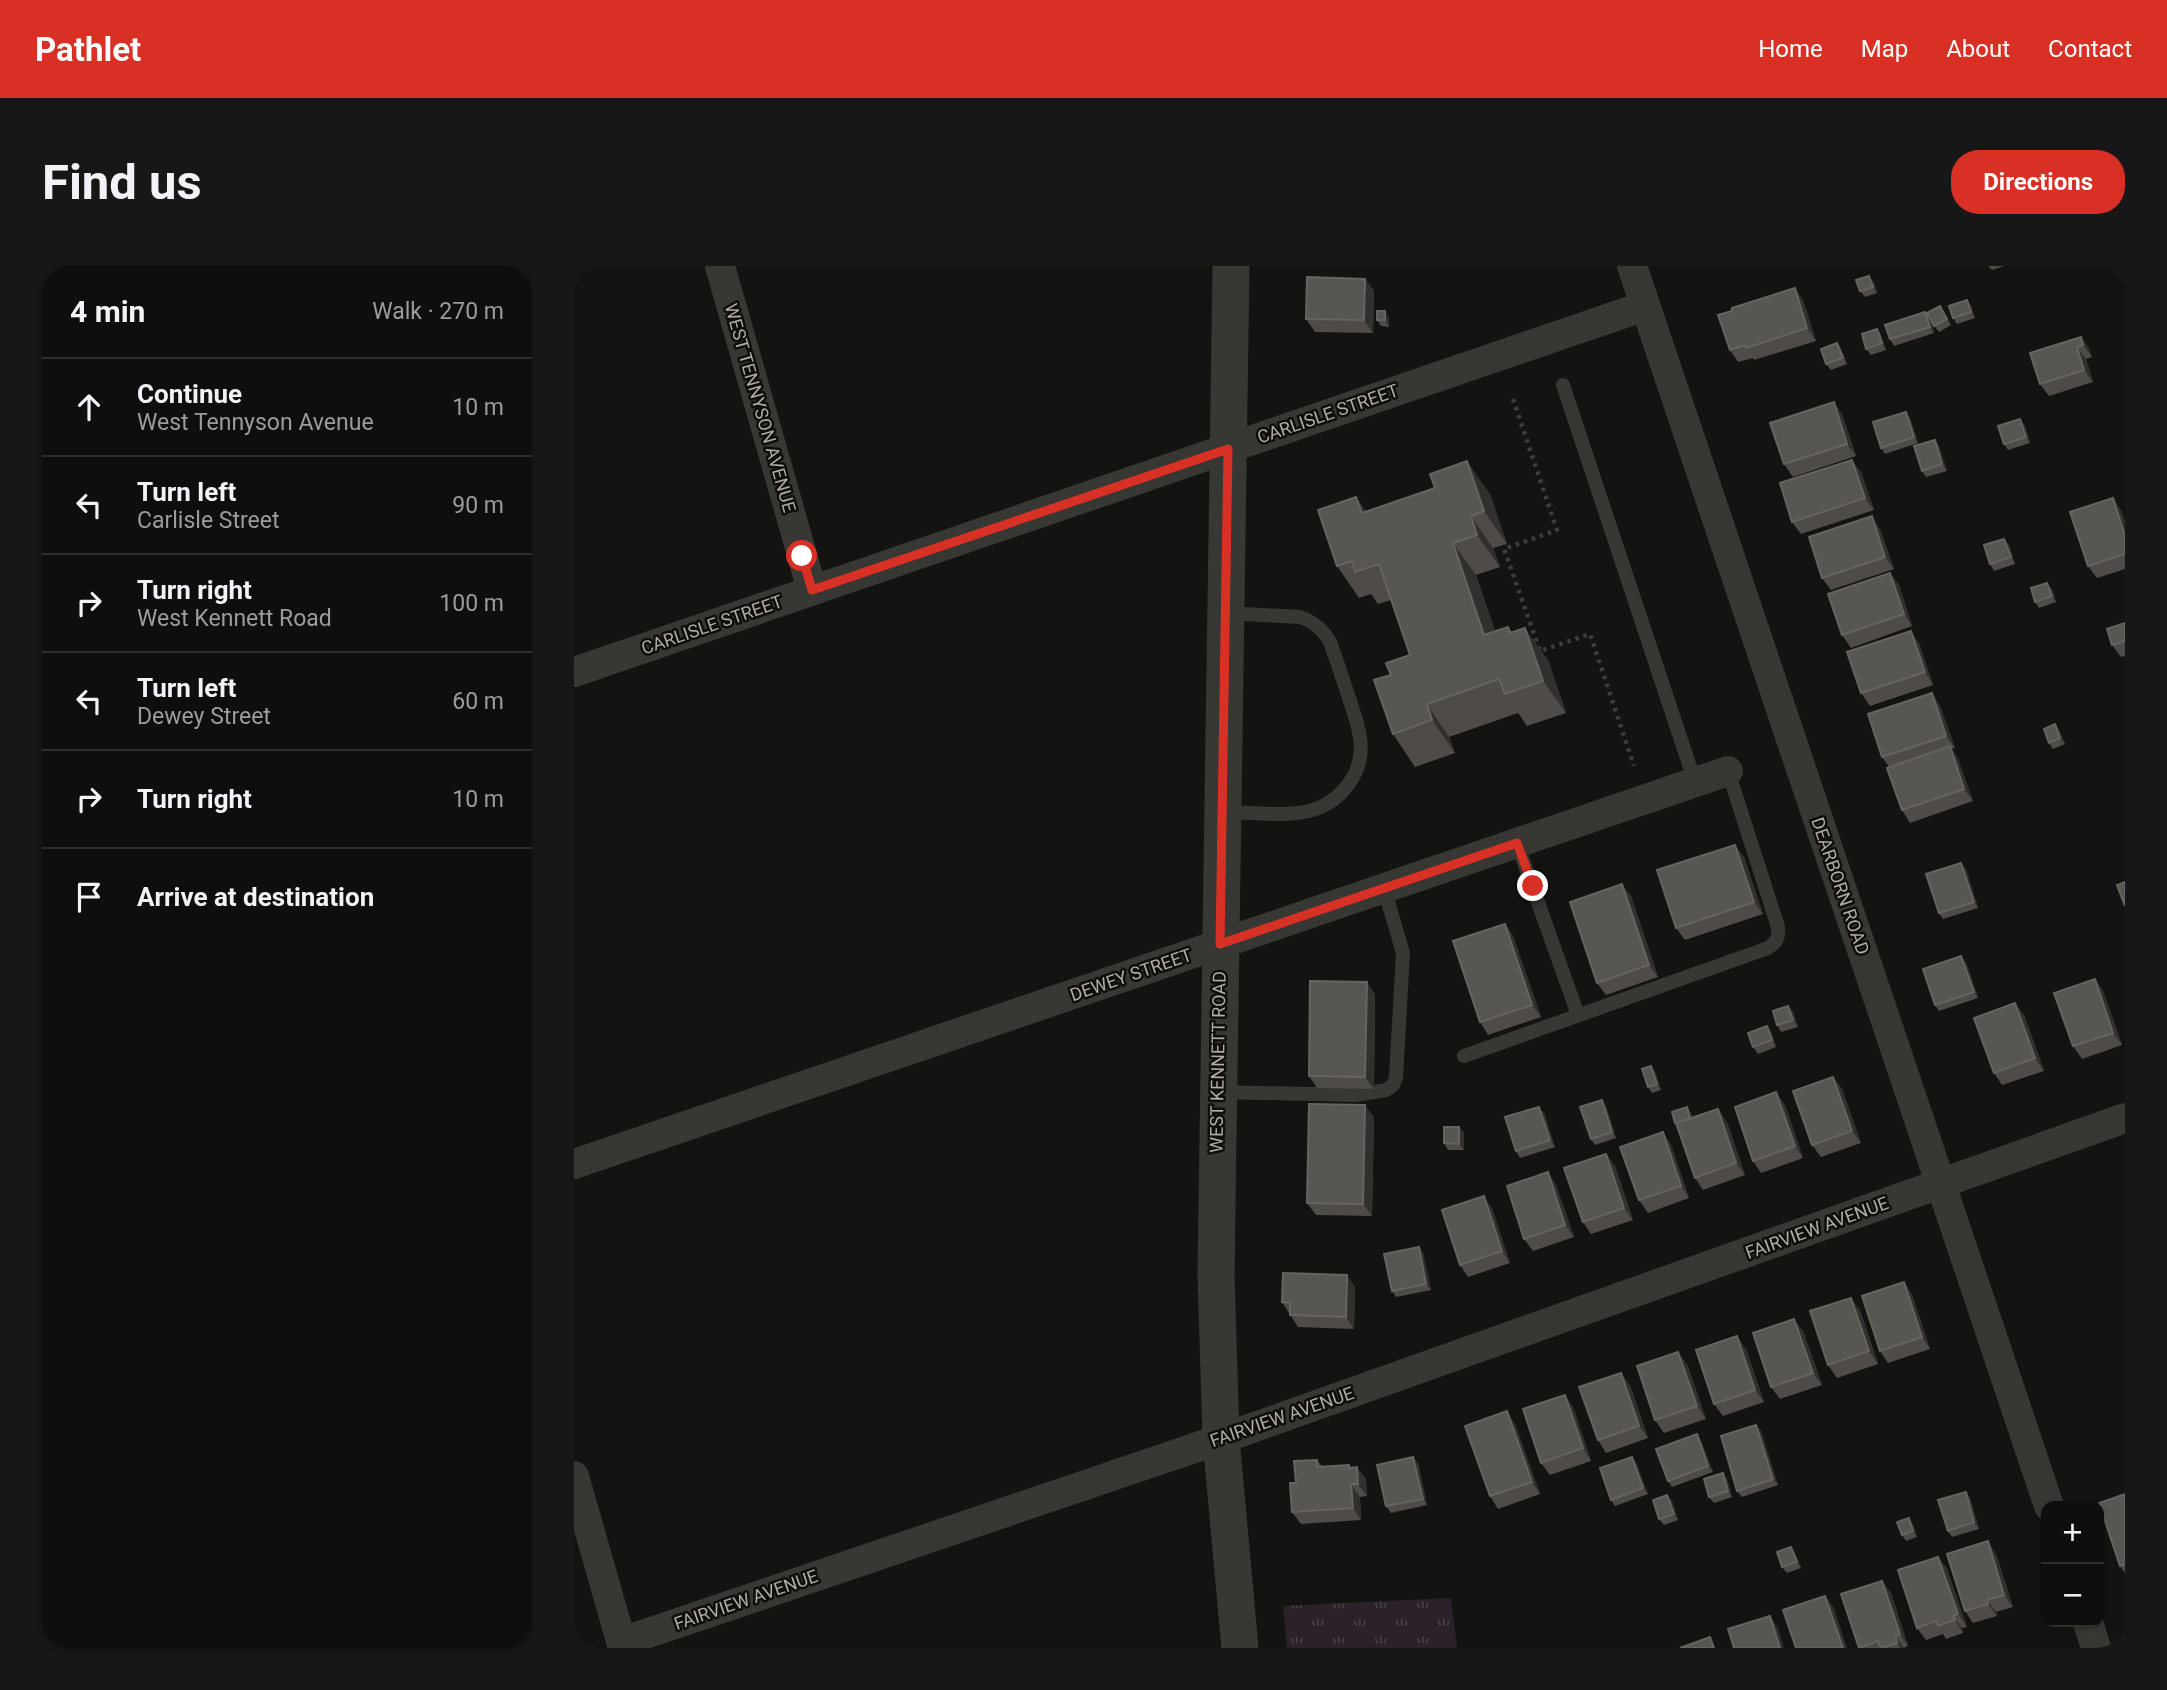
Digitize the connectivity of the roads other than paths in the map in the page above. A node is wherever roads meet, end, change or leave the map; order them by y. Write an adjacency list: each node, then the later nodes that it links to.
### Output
1 (720, 266): 7 (street, WEST TENNYSON AVENUE)
2 (1231, 266): 6 (street, WEST KENNETT ROAD)
3 (1632, 266): 4 (street, DEARBORN ROAD)
4 (1645, 306): 6 (street, CARLISLE STREET); 21 (street, DEARBORN ROAD)
5 (1563, 385): 11 (lane)
6 (1228, 449): 7 (street, CARLISLE STREET); 8 (street, WEST KENNETT ROAD)
7 (812, 590): 9 (street, CARLISLE STREET)
8 (1226, 613): 12 (street, WEST KENNETT ROAD); 12 (lane)
9 (574, 672)
10 (1728, 771): 11 (street, DEWEY STREET); 16 (lane)
11 (1695, 782): 13 (street, DEWEY STREET)
12 (1222, 812): 15 (street, WEST KENNETT ROAD)
13 (1517, 843): 14 (street, DEWEY STREET); 16 (lane)
14 (1384, 888): 15 (street, DEWEY STREET); 18 (lane)
15 (1220, 944): 18 (street, WEST KENNETT ROAD); 20 (street, DEWEY STREET)
16 (1578, 1015): 17 (lane)
17 (1464, 1056)
18 (1217, 1092): 22 (street, WEST KENNETT ROAD)
19 (2125, 1118): 21 (street, FAIRVIEW AVENUE)
20 (574, 1164)
21 (1941, 1184): 22 (street, FAIRVIEW AVENUE); 24 (street, DEARBORN ROAD)
22 (1221, 1439): 26 (street, FAIRVIEW AVENUE); 27 (street, WEST KENNETT ROAD)
23 (574, 1476): 26 (street)
24 (2047, 1501)
25 (2090, 1627): 28 (street)
26 (622, 1645)
27 (1240, 1648)
28 (2096, 1648)

